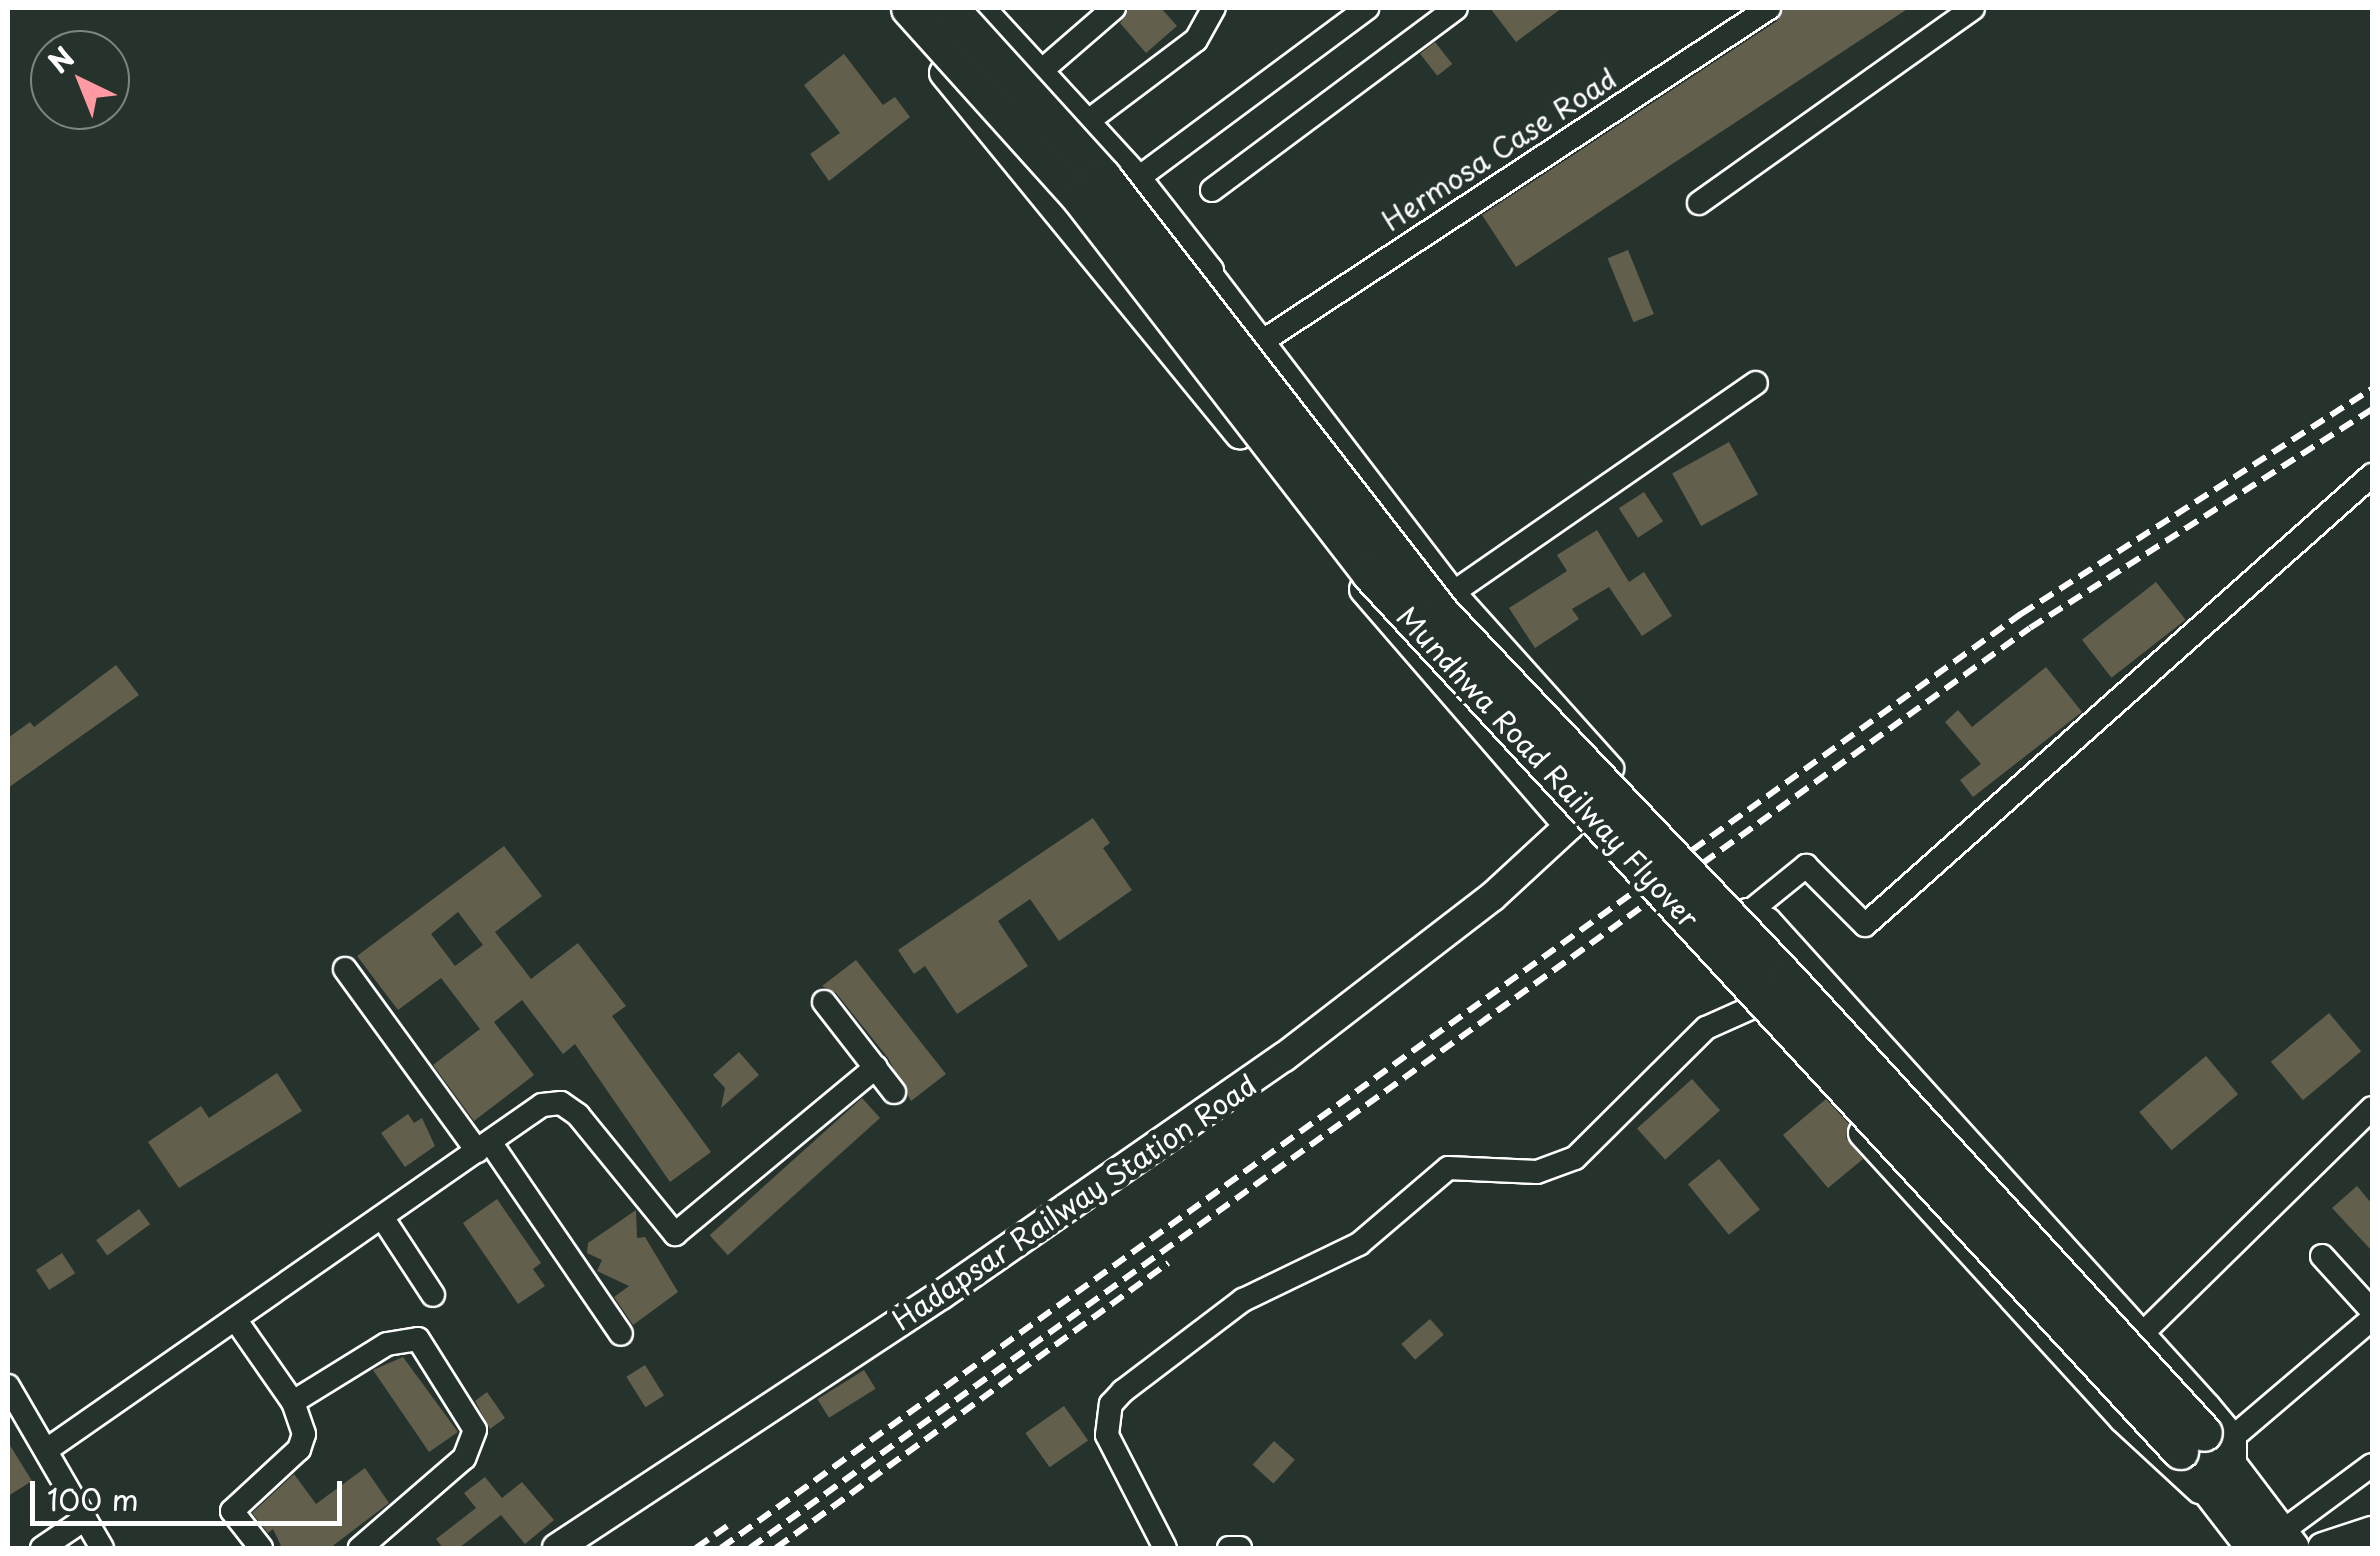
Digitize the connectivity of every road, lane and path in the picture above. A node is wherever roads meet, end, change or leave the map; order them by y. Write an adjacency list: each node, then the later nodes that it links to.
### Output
1 (889, 8): 17 (street)
2 (909, 8): 44 (highway, Mundhwa Road Railway Flyover, bridge)
3 (950, 8): 44 (highway, Mundhwa Road Railway Flyover, bridge)
4 (980, 8): 11 (street)
5 (1114, 8): 11 (street)
6 (1214, 8): 12 (street)
7 (1367, 8): 13 (street)
8 (1456, 8): 14 (street)
9 (1769, 8): 18 (street, Hermosa Case Road)
10 (1973, 8): 15 (street)
11 (1040, 72): 12 (street)
12 (1087, 122): 13 (street)
13 (1137, 179): 16 (street)
14 (1212, 190)
15 (1699, 204)
16 (1209, 271): 17 (street); 18 (street)
17 (1148, 318): 53 (street, Hadapsar Railway Station Road)
18 (1263, 341): 21 (street)
19 (1756, 383): 21 (street)
20 (2372, 475): 23 (street)
21 (1454, 592): 22 (street)
22 (1612, 768)
23 (1748, 913): 26 (street); 31 (street)
24 (345, 969): 30 (street)
25 (824, 1002): 27 (street)
26 (1751, 1008): 33 (street); 54 (street)
27 (876, 1067): 28 (street); 30 (street)
28 (894, 1092)
29 (2372, 1108): 40 (street)
30 (483, 1146): 32 (street); 39 (street)
31 (2026, 1206): 33 (street); 40 (street)
32 (382, 1217): 35 (street); 37 (street)
33 (1974, 1254): 44 (street)
34 (2322, 1256): 36 (street)
35 (433, 1295)
36 (2372, 1311)
37 (235, 1319): 42 (street); 43 (street)
38 (2372, 1319): 44 (street)
39 (622, 1334)
40 (2142, 1334): 44 (street)
41 (8, 1386): 43 (street)
42 (293, 1402): 51 (street); 52 (street)
43 (48, 1449): 46 (street)
44 (2213, 1458): 48 (highway)
45 (2372, 1465): 48 (street)
46 (85, 1519): 49 (street); 50 (street)
47 (2372, 1532): 57 (main road)
48 (2276, 1543)
49 (42, 1548)
50 (102, 1548)
51 (261, 1548)
52 (360, 1548)
53 (557, 1548)
54 (1165, 1548)
55 (1230, 1548): 56 (street)
56 (1240, 1548)
57 (2322, 1548)

